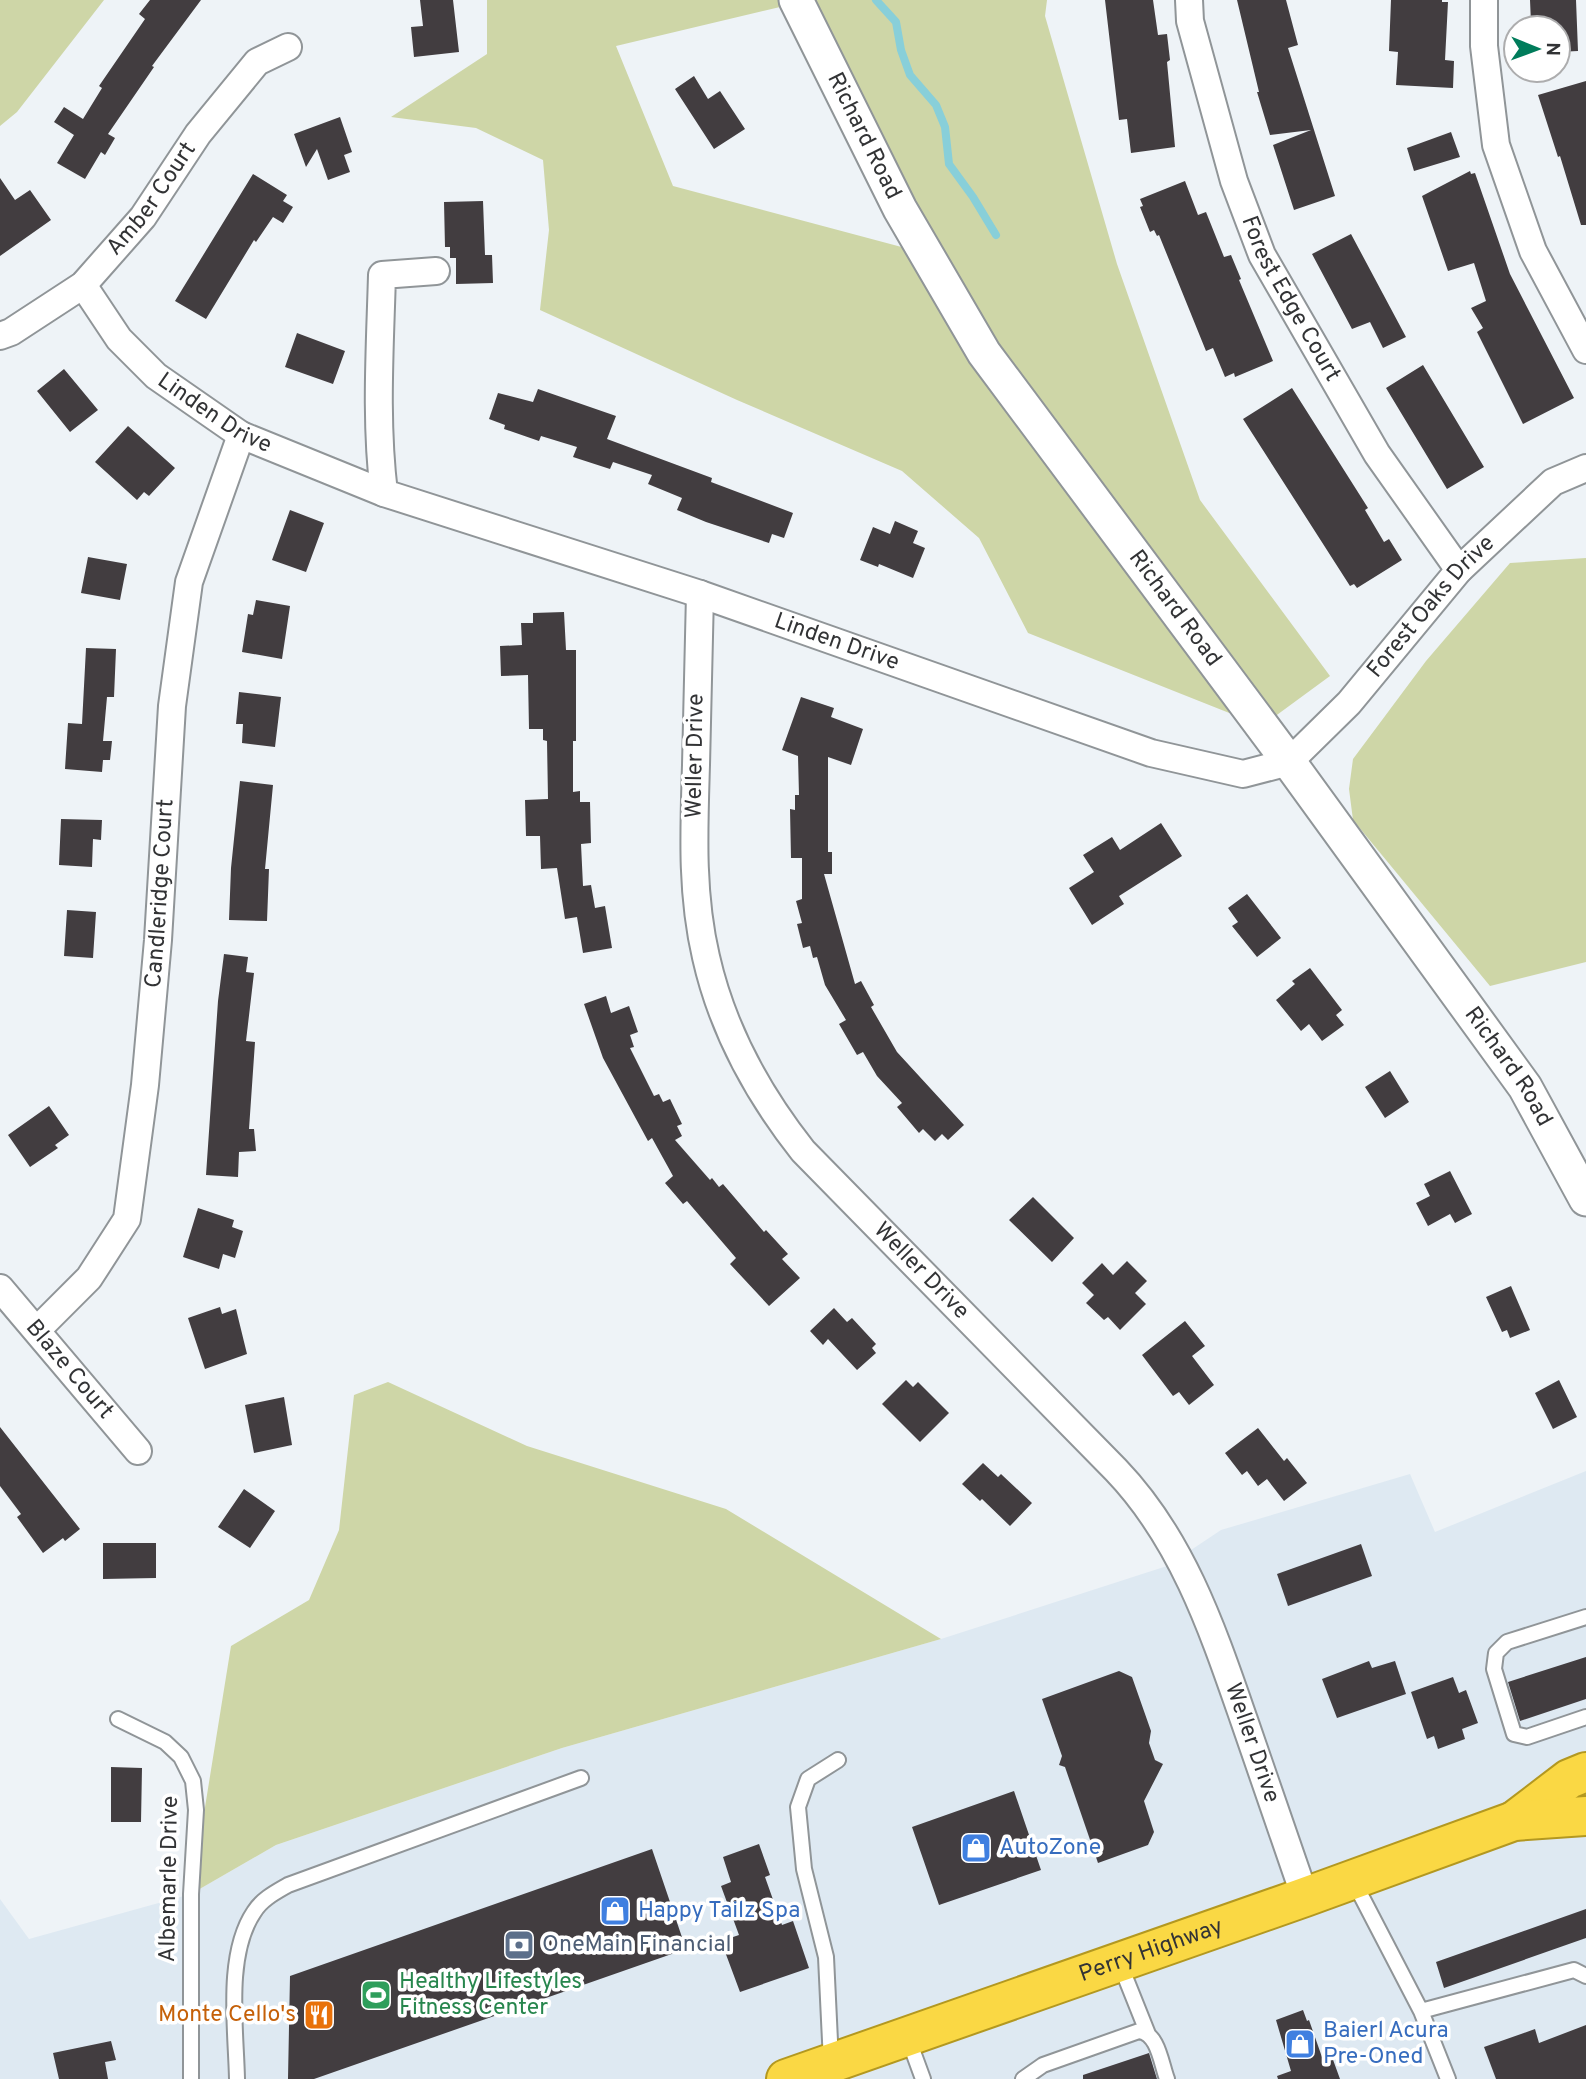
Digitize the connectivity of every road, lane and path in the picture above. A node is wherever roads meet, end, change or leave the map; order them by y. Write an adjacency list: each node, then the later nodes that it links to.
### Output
1 (796, 0): 14 (street, Richard Road)
2 (1189, 0): 12 (street, Forest Edge Court)
3 (1485, 0): 8 (street)
4 (288, 47): 6 (street, Amber Court)
5 (436, 271): 11 (street)
6 (83, 285): 7 (street, Amber Court); 9 (street, Linden Drive)
7 (0, 336)
8 (1586, 350)
9 (241, 435): 11 (street, Linden Drive); 17 (street, Candleridge Court)
10 (1586, 468): 12 (street, Forest Oaks Drive)
11 (384, 492): 13 (street, Linden Drive)
12 (1460, 570): 14 (street, Forest Oaks Drive)
13 (700, 594): 14 (street, Linden Drive); 28 (street, Weller Drive)
14 (1289, 762): 15 (street, Richard Road)
15 (1586, 1199)
16 (0, 1288): 17 (street, Blaze Court)
17 (37, 1330): 18 (street, Blaze Court)
18 (138, 1451)
19 (1586, 1617): 20 (lane)
20 (1586, 1717)
21 (118, 1719): 35 (lane, Albemarle Drive)
22 (838, 1760): 34 (lane)
23 (1586, 1772): 26 (highway, Perry Highway)
24 (581, 1778): 36 (lane)
25 (1586, 1816): 26 (highway, Perry Highway)
26 (1514, 1821): 27 (highway, Perry Highway)
27 (1353, 1880): 28 (highway, Perry Highway); 31 (lane)
28 (1305, 1897): 29 (highway, Perry Highway)
29 (1120, 1962): 32 (lane); 33 (highway, Perry Highway)
30 (1586, 1976): 31 (lane)
31 (1421, 2011): 41 (lane)
32 (1149, 2034): 39 (lane); 40 (lane)
33 (908, 2036): 34 (highway, Perry Highway); 38 (lane)
34 (831, 2063): 37 (highway, Perry Highway)
35 (191, 2079)
36 (237, 2079)
37 (786, 2079)
38 (923, 2079)
39 (1023, 2079)
40 (1167, 2079)
41 (1448, 2079)

